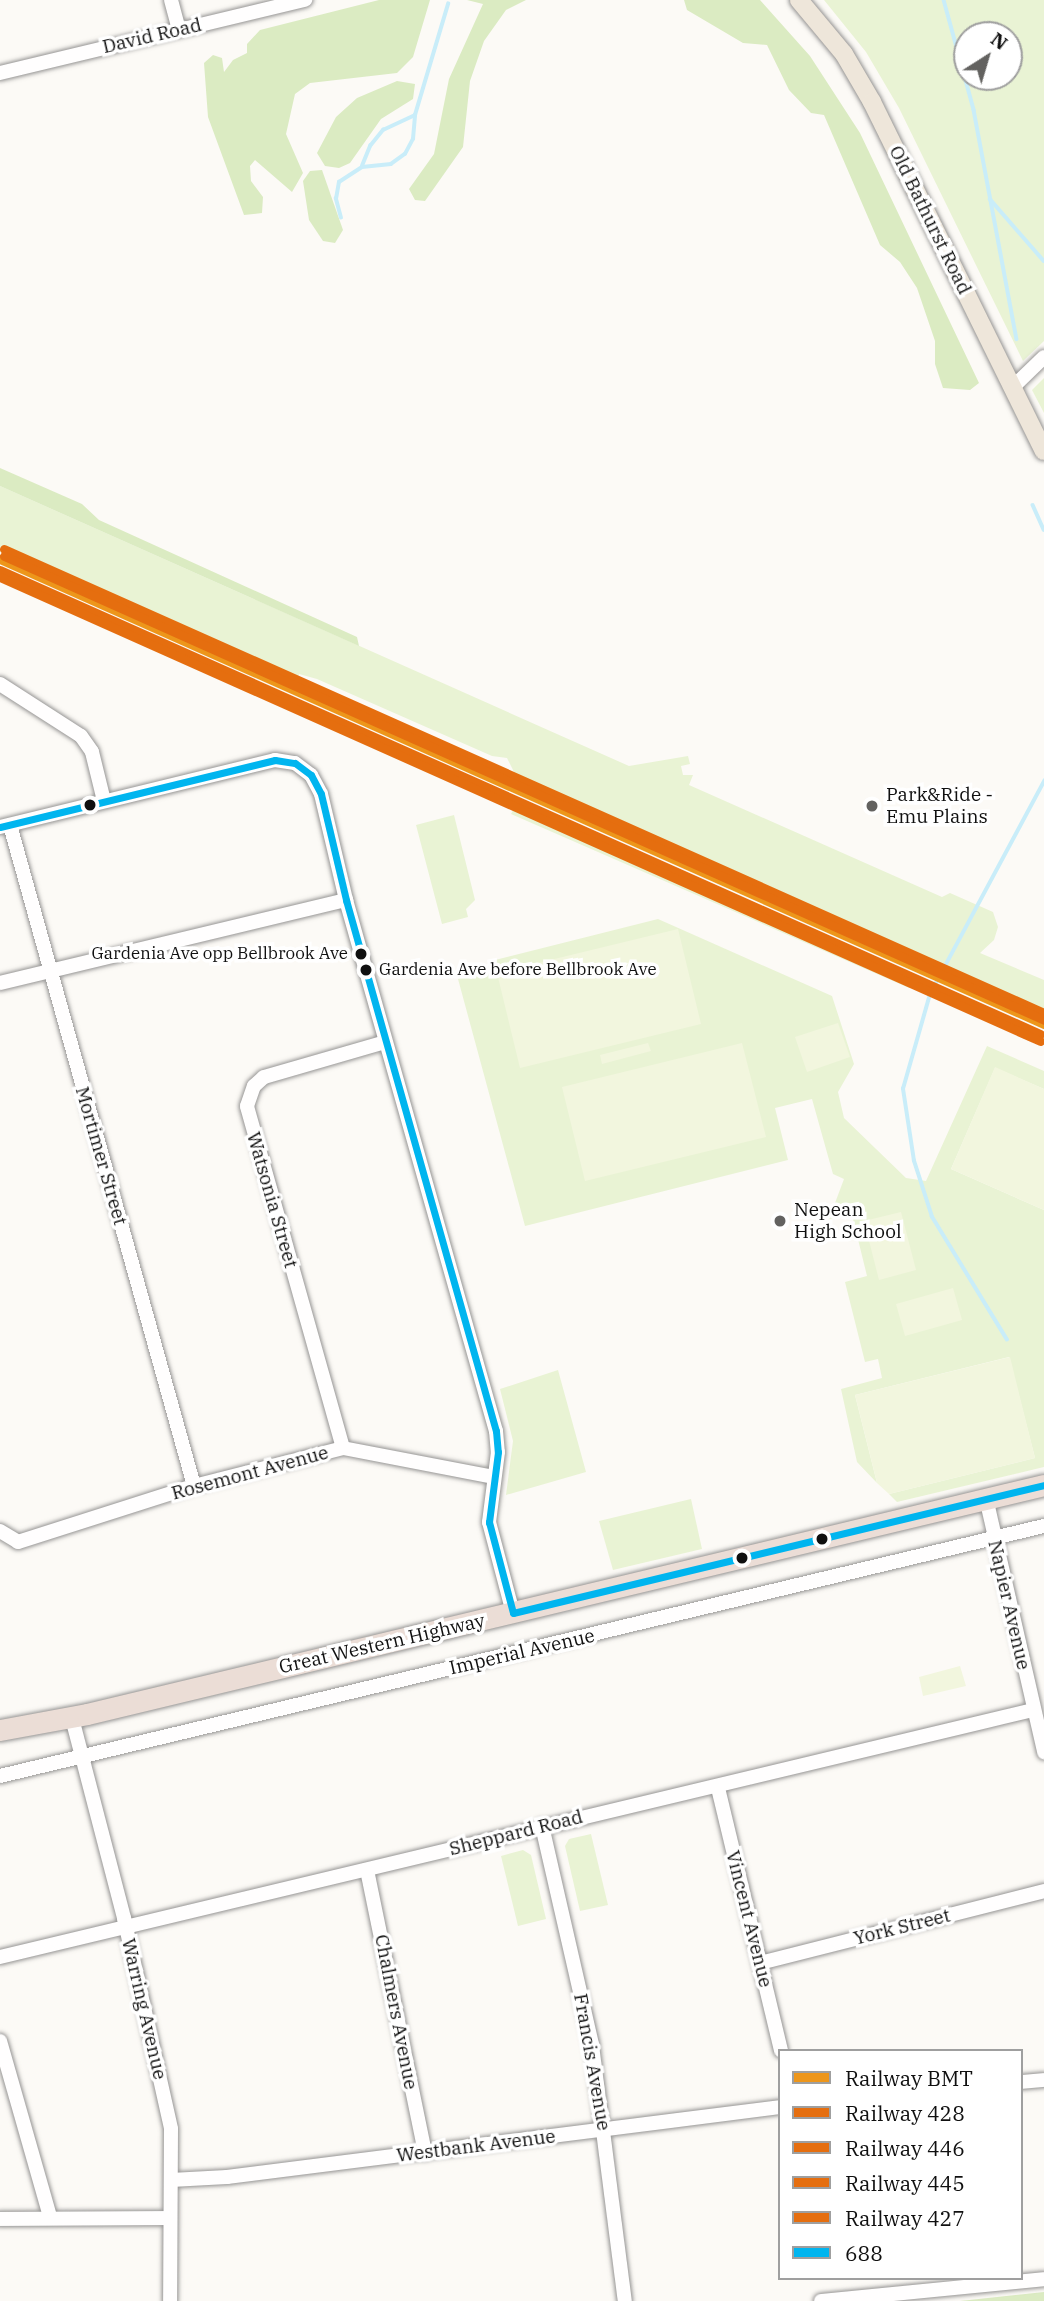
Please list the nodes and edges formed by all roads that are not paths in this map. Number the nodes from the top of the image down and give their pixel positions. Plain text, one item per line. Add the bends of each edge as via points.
1 (172, 0) edge
2 (305, 0) edge
3 (799, 0) edge
4 (179, 30) junction
5 (0, 73) edge
6 (1044, 357) edge
7 (1013, 387) junction
8 (1044, 451) edge
9 (0, 684) edge
10 (104, 801) junction
11 (5, 826) edge
12 (346, 900) junction
13 (49, 970) junction
14 (0, 983) edge
15 (385, 1042) junction
16 (343, 1448) junction
17 (493, 1476) junction
18 (1044, 1485) edge
19 (194, 1486) junction
20 (986, 1498) junction
21 (1044, 1526) edge
22 (5, 1535) edge
23 (995, 1538) junction
24 (513, 1613) junction
25 (1033, 1710) junction
26 (80, 1718) junction
27 (0, 1730) edge
28 (0, 1738) edge
29 (1044, 1752) edge
30 (82, 1756) junction
31 (0, 1776) edge
32 (718, 1788) junction
33 (542, 1826) junction
34 (367, 1870) junction
35 (1044, 1891) edge
36 (126, 1926) junction
37 (0, 1957) edge
38 (760, 1963) junction
39 (0, 2042) edge
40 (781, 2049) edge
41 (1044, 2080) edge
42 (1023, 2082) edge
43 (778, 2107) edge
44 (605, 2128) junction
45 (425, 2153) junction
46 (171, 2180) junction
47 (50, 2217) junction
48 (168, 2218) junction
49 (0, 2219) edge
50 (1044, 2278) edge
51 (170, 2301) edge
52 (625, 2301) edge
53 (821, 2301) edge

1 - 4 street
2 - 4 street, David Road
3 - 7 main road, Old Bathurst Road via 858,76
4 - 5 street, David Road
6 - 7 street
7 - 8 main road, Old Bathurst Road
9 - 10 street via 86,741
10 - 11 street
10 - 12 street via 275,760 295,763 311,775 321,794
11 - 13 street, Mortimer Street
12 - 13 street
12 - 15 street
13 - 14 street
13 - 19 street, Mortimer Street
15 - 16 street, Watsonia Street via 264,1077 254,1086 247,1106
15 - 17 street via 496,1431
16 - 17 street, Rosemont Avenue
16 - 19 street, Rosemont Avenue
17 - 24 street via 490,1532
18 - 20 highway, Great Western Highway
19 - 22 street, Rosemont Avenue via 24,1540
20 - 23 street, Napier Avenue
20 - 24 highway, Great Western Highway
21 - 23 street, Imperial Avenue
23 - 25 street, Napier Avenue
23 - 30 street, Imperial Avenue
24 - 26 highway, Great Western Highway
25 - 29 street, Napier Avenue
25 - 32 street, Sheppard Road
26 - 27 highway, Great Western Highway
26 - 28 highway, Great Western Highway
26 - 30 street, Warring Avenue
30 - 31 street, Imperial Avenue
30 - 36 street, Warring Avenue
32 - 33 street, Sheppard Road
32 - 38 street, Vincent Avenue
33 - 34 street, Sheppard Road
33 - 44 street, Francis Avenue via 592,2045
34 - 36 street, Sheppard Road
34 - 45 street, Chalmers Avenue
35 - 38 street, York Street
36 - 37 street, Sheppard Road
36 - 46 street, Warring Avenue via 171,2129
38 - 40 street, Vincent Avenue
39 - 47 street
41 - 42 street
43 - 44 street, Westbank Avenue
44 - 45 street, Westbank Avenue
44 - 52 street, Francis Avenue
45 - 46 street, Westbank Avenue
46 - 48 street, Warring Avenue
47 - 48 street
47 - 49 street
48 - 51 street, Warring Avenue
50 - 53 street

